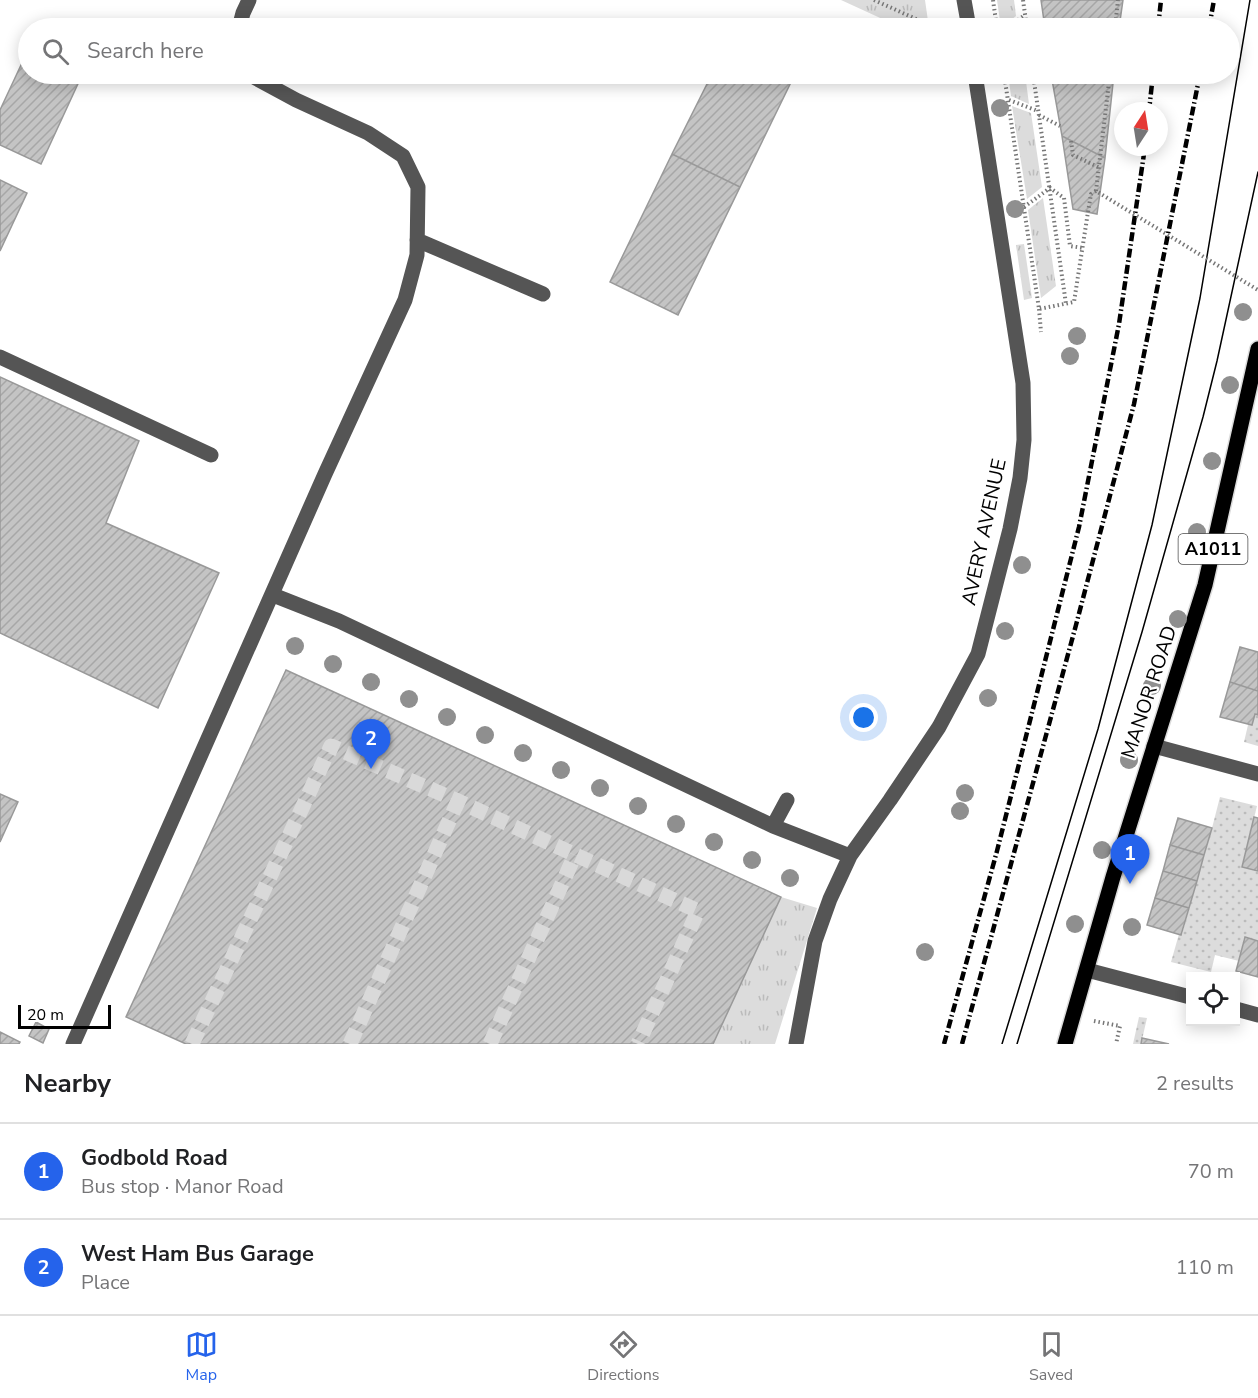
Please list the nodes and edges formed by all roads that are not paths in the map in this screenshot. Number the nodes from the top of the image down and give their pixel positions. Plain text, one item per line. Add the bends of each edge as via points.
1 (249, 0) edge
2 (964, 0) edge
3 (242, 18) edge
4 (967, 18) edge
5 (267, 84) edge
6 (977, 84) edge
7 (417, 240) junction
8 (543, 294) dead end
9 (1258, 349) edge
10 (0, 357) edge
11 (211, 455) dead end
12 (273, 595) junction
13 (1154, 746) junction
14 (1258, 774) edge
15 (787, 800) dead end
16 (773, 826) junction
17 (850, 856) junction
18 (1087, 970) junction
19 (1186, 997) edge
20 (1240, 1010) edge
21 (1258, 1015) edge
22 (73, 1044) edge
23 (796, 1044) edge
24 (1065, 1044) edge

1 - 3 street
2 - 4 street
5 - 7 street via 368,133 403,156 418,187
6 - 17 street, AVERY AVENUE via 1023,383 1020,478 978,654 939,727
7 - 8 street
7 - 12 street via 405,300
9 - 13 main road, MANOR ROAD / A1011 via 1205,585
10 - 11 street
12 - 16 street via 339,621
12 - 22 street
13 - 14 street
13 - 18 main road, MANOR ROAD / A1011
15 - 16 street
16 - 17 street
17 - 23 street, AVERY AVENUE via 816,941
18 - 19 street
18 - 24 main road, MANOR ROAD / A1011
20 - 21 street

